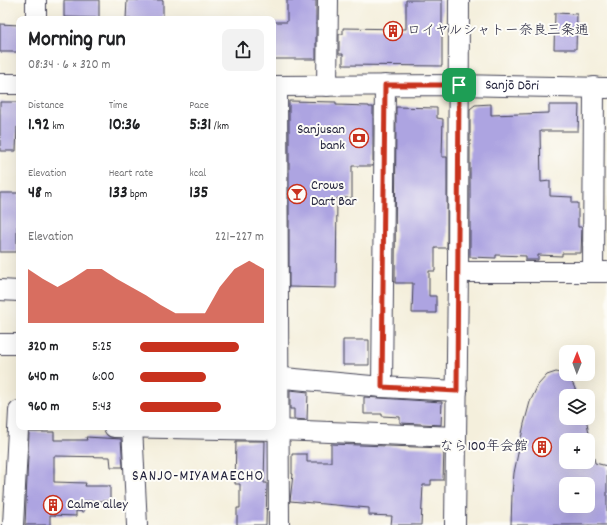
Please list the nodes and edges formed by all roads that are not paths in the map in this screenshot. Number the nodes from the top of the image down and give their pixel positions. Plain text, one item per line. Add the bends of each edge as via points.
1 (36, 0) edge
2 (328, 0) edge
3 (459, 0) edge
4 (36, 16) edge
5 (0, 84) edge
6 (16, 84) edge
7 (385, 85) junction
8 (459, 85) junction
9 (276, 86) edge
10 (327, 86) junction
11 (600, 88) edge
12 (458, 272) junction
13 (600, 272) edge
14 (0, 290) edge
15 (16, 291) edge
16 (0, 344) edge
17 (16, 344) edge
18 (276, 377) edge
19 (382, 387) junction
20 (457, 391) junction
21 (14, 421) edge
22 (132, 430) edge
23 (276, 430) edge
24 (279, 430) junction
25 (456, 436) junction
26 (9, 518) edge
27 (137, 525) edge
28 (279, 525) edge
29 (455, 525) edge

1 - 4 street
2 - 10 street
3 - 8 street
5 - 6 street
7 - 8 street, Sanjō Dōri
7 - 10 street, Sanjō Dōri
7 - 19 street
8 - 11 street, Sanjō Dōri
8 - 12 street
9 - 10 street, Sanjō Dōri
11 - 13 street
12 - 13 street
12 - 20 street
14 - 15 street
16 - 17 street
18 - 19 street
18 - 24 street
19 - 20 street
20 - 25 street
21 - 26 street
22 - 27 street
23 - 24 street
24 - 25 street
24 - 28 street
25 - 29 street

